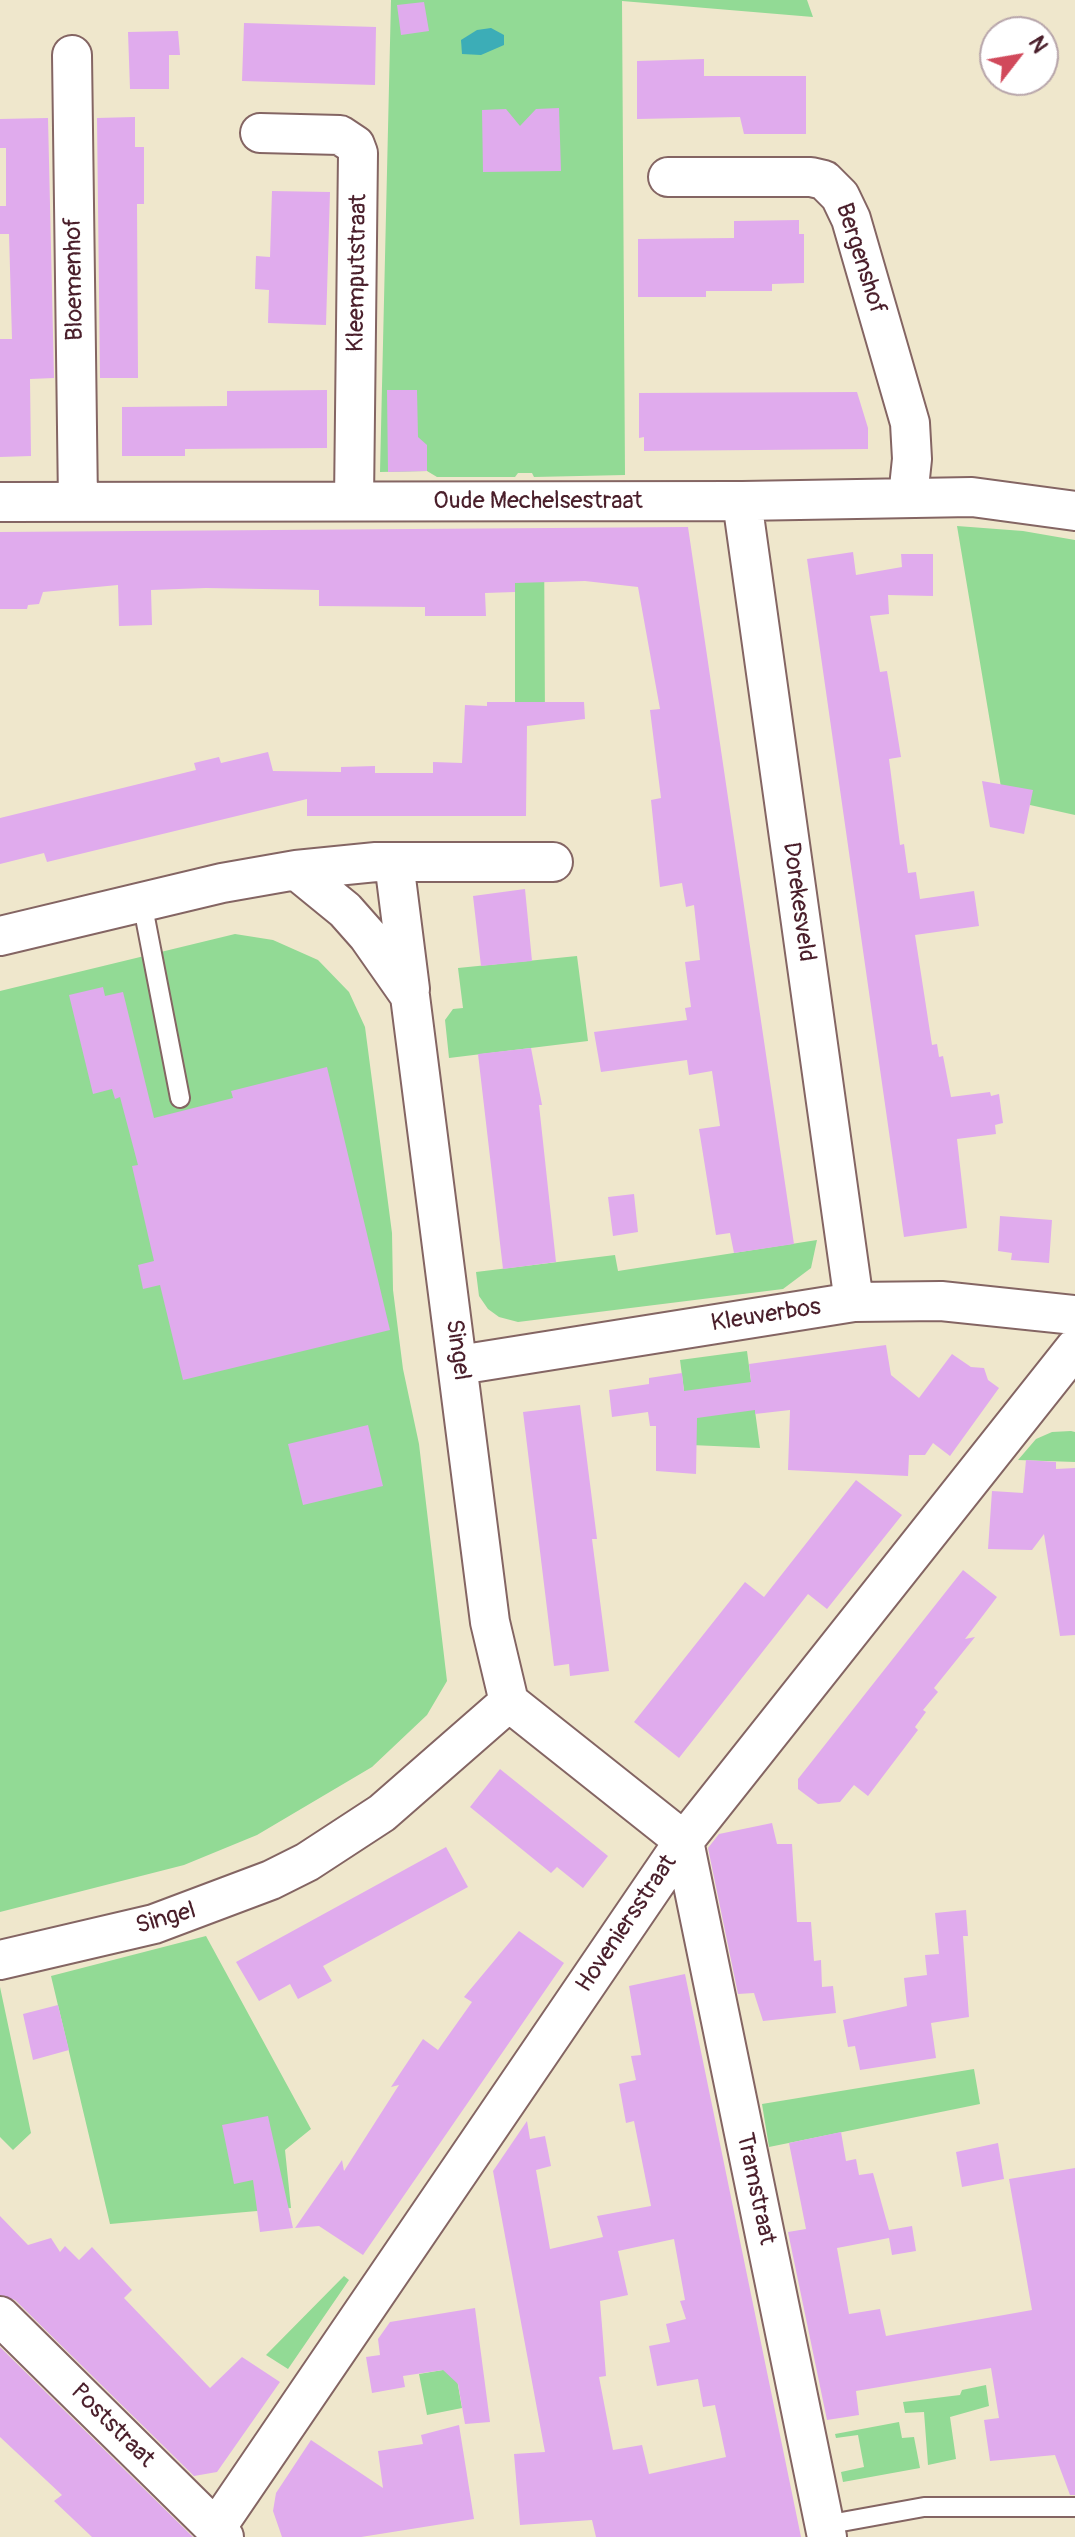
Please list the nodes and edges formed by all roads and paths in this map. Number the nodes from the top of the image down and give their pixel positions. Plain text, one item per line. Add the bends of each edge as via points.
1 (72, 55) dead end
2 (260, 133) dead end
3 (668, 177) dead end
4 (908, 497) junction
5 (354, 501) junction
6 (742, 501) junction
7 (0, 502) edge
8 (78, 502) junction
9 (1075, 511) edge
10 (394, 862) junction
11 (553, 862) dead end
12 (296, 870) junction
13 (142, 902) junction
14 (0, 936) edge
15 (410, 996) junction
16 (180, 1098) dead end
17 (854, 1302) junction
18 (1075, 1315) edge
19 (1075, 1348) edge
20 (459, 1365) junction
21 (509, 1702) junction
22 (684, 1841) junction
23 (0, 1960) edge
24 (0, 2316) edge
25 (1075, 2507) edge
26 (826, 2531) edge
27 (220, 2533) edge

1 - 8 street, Bloemenhof
2 - 5 street, Kleemputstraat via 340,135 358,153
3 - 4 street, Bergenshof via 811,177 824,180 840,196 910,423
4 - 6 street, Oude Mechelsestraat
4 - 9 street, Oude Mechelsestraat via 1001,498
5 - 6 street, Oude Mechelsestraat
5 - 8 street, Oude Mechelsestraat
6 - 17 street, Dorekesveld
7 - 8 street, Oude Mechelsestraat
10 - 11 street
10 - 12 street
10 - 15 street, Singel
12 - 13 street
12 - 15 street, Singel via 345,910
13 - 14 street
13 - 16 lane
15 - 20 street, Singel
17 - 18 street, Kleuverbos via 941,1301
17 - 20 street, Kleuverbos
19 - 22 street, Hoveniersstraat
20 - 21 street, Singel via 490,1622
21 - 22 street
21 - 23 street, Singel via 382,1813 307,1862 154,1924
22 - 26 street, Tramstraat
22 - 27 street, Hoveniersstraat
24 - 27 street, Poststraat
25 - 26 lane via 924,2507

